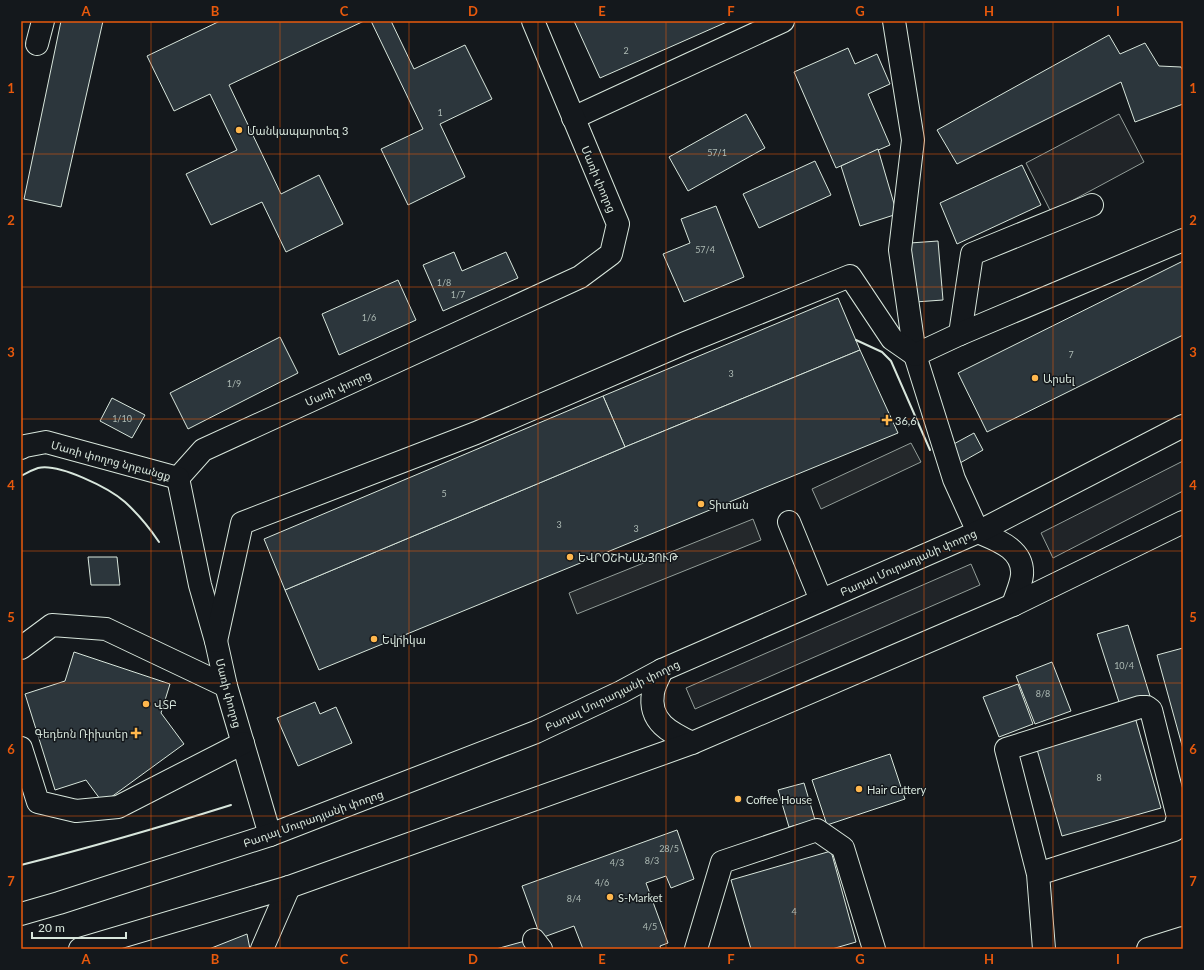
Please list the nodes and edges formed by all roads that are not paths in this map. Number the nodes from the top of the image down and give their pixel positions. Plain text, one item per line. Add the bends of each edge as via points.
1 (43, 21) edge
2 (534, 21) edge
3 (784, 21) edge
4 (894, 21) edge
5 (37, 44) dead end
6 (573, 118) junction
7 (1092, 205) dead end
8 (1183, 240) edge
9 (960, 334) junction
10 (915, 355) junction
11 (1183, 426) edge
12 (21, 448) edge
13 (178, 478) junction
14 (789, 522) dead end
15 (1183, 522) edge
16 (978, 532) junction
17 (821, 600) junction
18 (1013, 605) junction
19 (216, 641) junction
20 (21, 648) edge
21 (662, 670) junction
22 (226, 686) junction
23 (243, 743) junction
24 (692, 743) junction
25 (21, 748) edge
26 (270, 835) junction
27 (1038, 874) junction
28 (289, 888) junction
29 (21, 914) edge
30 (1183, 938) edge
31 (80, 949) edge
32 (262, 949) edge
33 (696, 949) edge
34 (874, 949) edge
35 (1044, 949) edge
36 (1148, 949) edge

1 - 5 main road
2 - 6 main road, Մառի փողոց
3 - 6 main road
4 - 10 main road via 914,140 900,250
6 - 13 main road, Մառի փողոց via 618,224 610,254 580,277 203,450
7 - 9 main road via 972,254
8 - 9 main road
9 - 10 main road
10 - 16 main road via 954,479
10 - 19 main road via 892,339 850,276 685,343 476,433 242,523
11 - 16 main road, Բադալ Մուրադյանի փողոց
12 - 13 main road, Մառի փողոց նրբանցք via 46,442
13 - 19 main road, Մառի փողոց via 200,585
14 - 17 main road
15 - 18 main road
16 - 17 main road, Բադալ Մուրադյանի փողոց
16 - 18 main road via 1002,542 1011,548 1019,559 1022,574
17 - 21 main road, Բադալ Մուրադյանի փողոց
18 - 24 main road
19 - 22 main road, Մառի փողոց
20 - 22 main road via 52,625 106,629
21 - 24 main road via 653,692 652,704 655,715 660,724 670,732
21 - 26 main road, Բադալ Մուրադյանի փողոց via 536,732
22 - 23 main road, Մառի փողոց
23 - 25 main road via 118,807 76,811 38,802
23 - 26 main road, Մառի փողոց
24 - 28 main road
26 - 29 main road, Բադալ Մուրադյանի փողոց
27 - 27 main road via 1006,749 1147,707 1151,710 1178,817 1174,830
27 - 35 main road
28 - 31 main road
28 - 32 main road
30 - 36 main road
33 - 34 main road via 722,862 817,830 843,848

